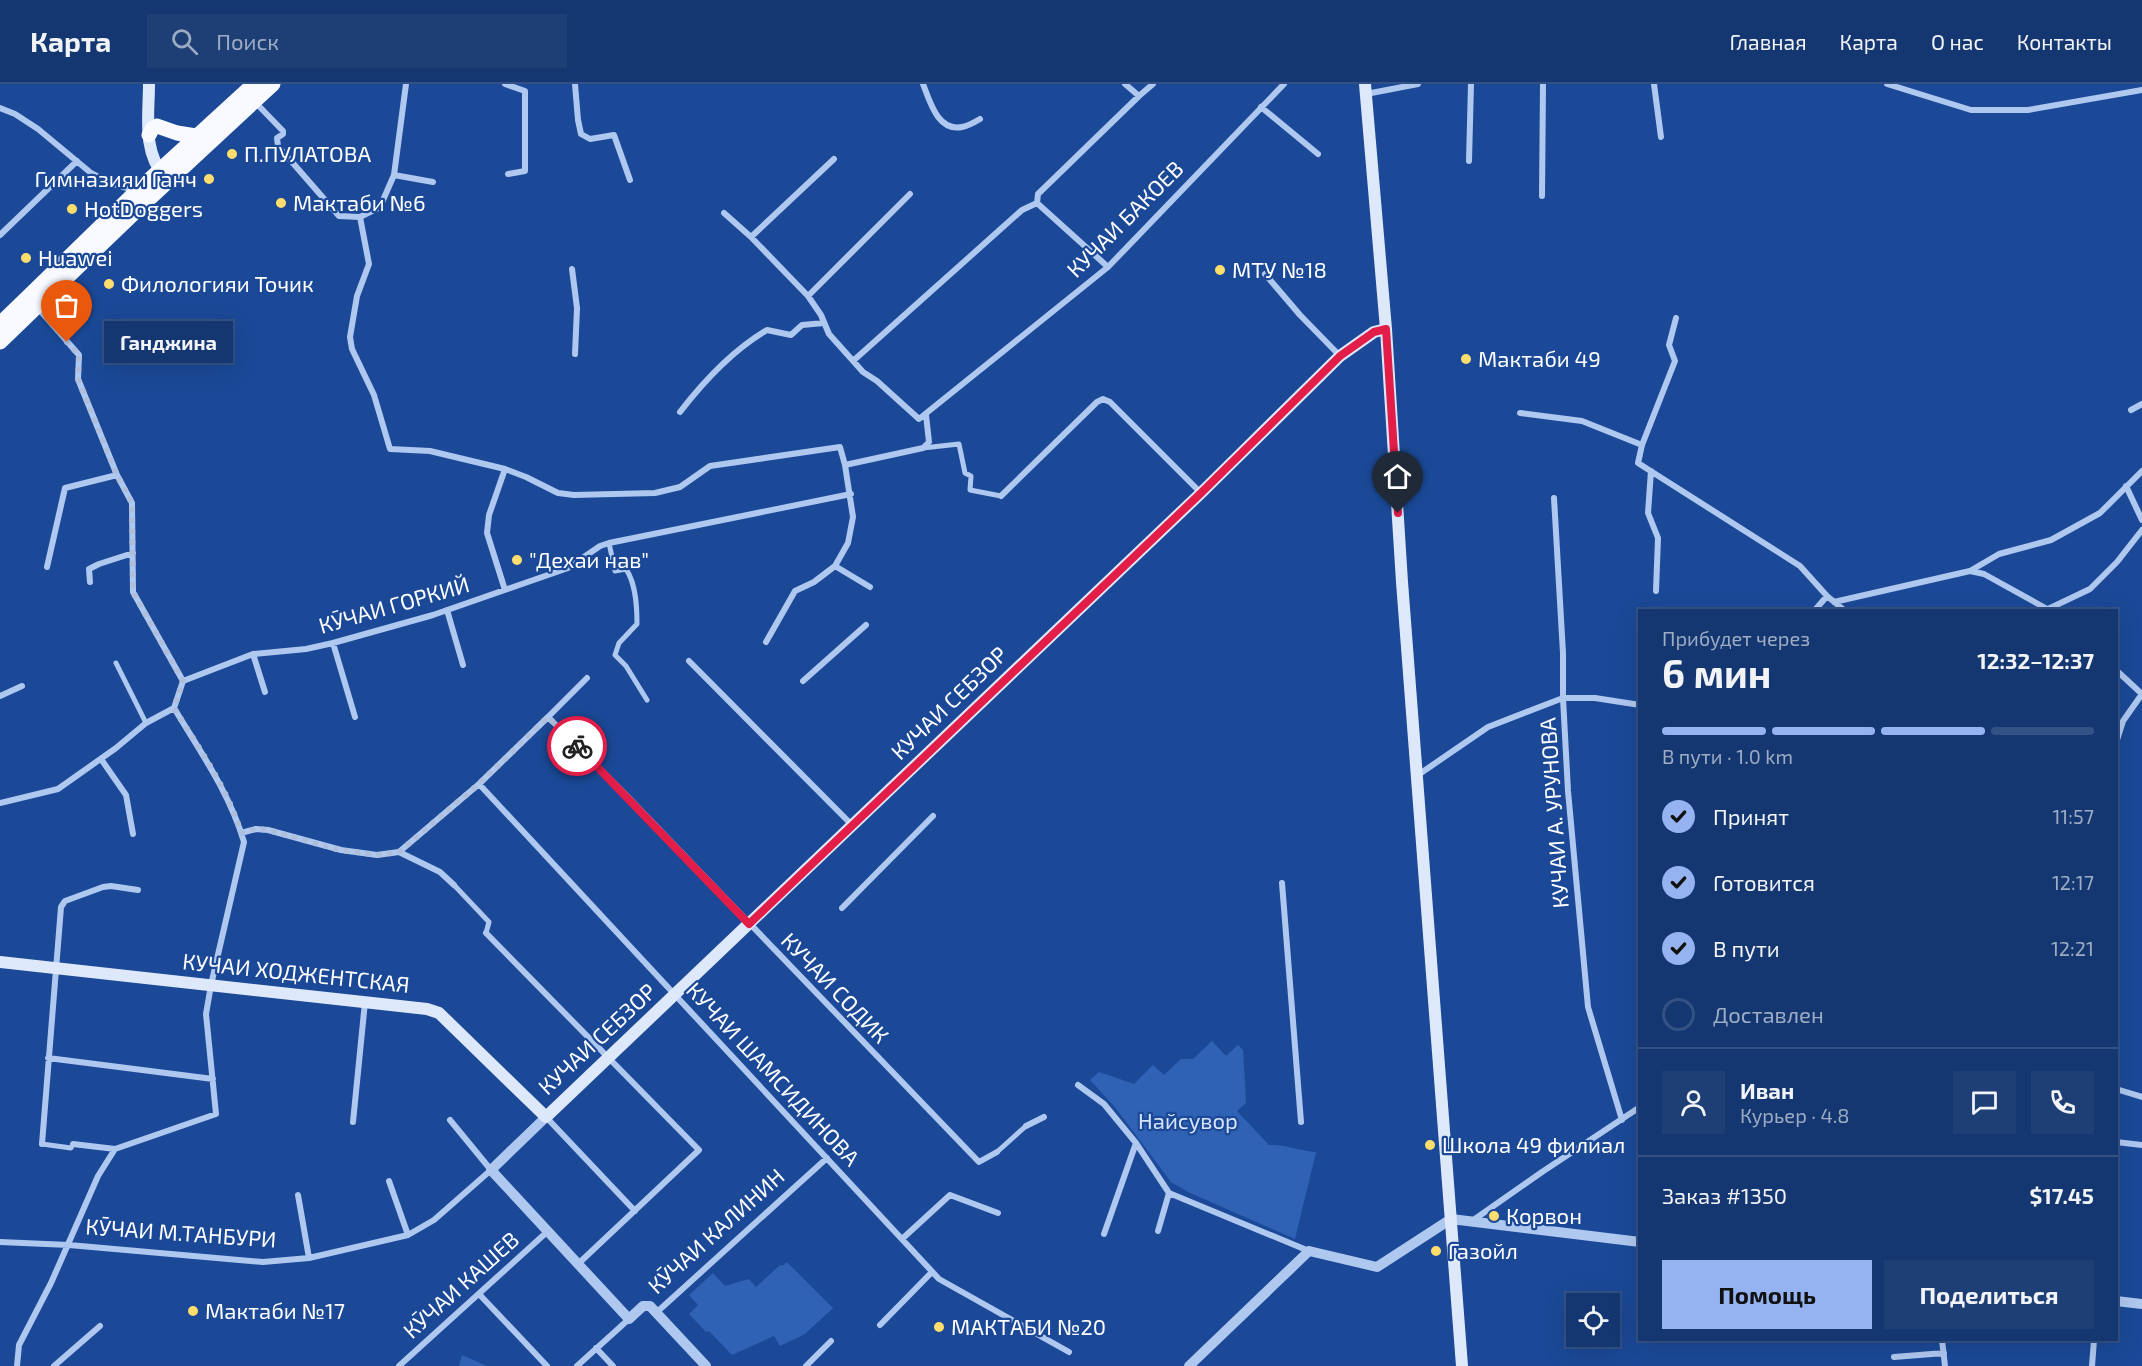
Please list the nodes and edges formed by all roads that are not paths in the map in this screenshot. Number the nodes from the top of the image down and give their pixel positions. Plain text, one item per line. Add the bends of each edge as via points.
1 (148, 84) edge
2 (254, 84) edge
3 (273, 84) edge
4 (406, 84) edge
5 (505, 84) edge
6 (575, 84) edge
7 (923, 84) edge
8 (1125, 84) edge
9 (1153, 84) edge
10 (1284, 84) edge
11 (1418, 84) edge
12 (1471, 84) edge
13 (1544, 84) edge
14 (1654, 84) edge
15 (1887, 84) edge
16 (1365, 89) edge
17 (2142, 90) edge
18 (1138, 96) junction
19 (255, 101) junction
20 (1261, 107) junction
21 (0, 108) edge
22 (980, 119) dead end
23 (149, 135) junction
24 (196, 136) junction
25 (1661, 137) dead end
26 (1318, 154) dead end
27 (834, 159) dead end
28 (77, 161) junction
29 (1469, 161) dead end
30 (508, 174) dead end
31 (394, 175) junction
32 (164, 176) junction
33 (630, 180) dead end
34 (433, 182) dead end
35 (910, 194) dead end
36 (138, 196) junction
37 (1542, 196) dead end
38 (1037, 203) junction
39 (724, 213) dead end
40 (360, 217) junction
41 (0, 235) edge
42 (751, 237) junction
43 (1108, 267) junction
44 (572, 270) dead end
45 (1265, 274) dead end
46 (808, 296) junction
47 (36, 307) junction
48 (1676, 318) dead end
49 (824, 323) junction
50 (0, 324) edge
51 (1386, 329) junction
52 (0, 342) edge
53 (575, 354) dead end
54 (1340, 356) junction
55 (853, 361) junction
56 (2142, 404) edge
57 (2131, 410) dead end
58 (680, 412) dead end
59 (1520, 413) dead end
60 (926, 415) junction
61 (1642, 445) junction
62 (923, 448) junction
63 (845, 465) junction
64 (505, 469) junction
65 (1651, 471) junction
66 (2142, 471) edge
67 (117, 475) junction
68 (2126, 486) junction
69 (1201, 493) junction
70 (851, 495) junction
71 (1001, 496) joint
72 (1554, 498) dead end
73 (2142, 520) edge
74 (2142, 530) edge
75 (609, 543) junction
76 (132, 553) junction
77 (835, 566) junction
78 (47, 567) dead end
79 (1970, 571) junction
80 (90, 582) dead end
81 (870, 587) dead end
82 (505, 590) junction
83 (1656, 591) dead end
84 (1827, 596) junction
85 (1834, 602) junction
86 (1816, 609) edge
87 (1843, 609) edge
88 (2046, 609) edge
89 (2050, 609) edge
90 (447, 610) junction
91 (866, 625) dead end
92 (766, 642) dead end
93 (333, 643) junction
94 (253, 654) junction
95 (689, 661) dead end
96 (116, 663) dead end
97 (463, 665) dead end
98 (2118, 672) edge
99 (587, 678) dead end
100 (183, 681) junction
101 (803, 681) dead end
102 (22, 686) dead end
103 (265, 692) dead end
104 (2142, 694) edge
105 (0, 696) edge
106 (1563, 698) junction
107 (647, 700) dead end
108 (1638, 705) edge
109 (174, 708) junction
110 (355, 717) dead end
111 (548, 717) junction
112 (146, 723) junction
113 (2118, 736) edge
114 (101, 759) junction
115 (1417, 775) junction
116 (479, 784) junction
117 (0, 803) edge
118 (933, 816) dead end
119 (852, 825) junction
120 (241, 833) junction
121 (133, 834) dead end
122 (399, 852) junction
123 (1282, 883) dead end
124 (454, 885) joint
125 (138, 890) dead end
126 (842, 908) dead end
127 (749, 924) junction
128 (486, 933) joint
129 (0, 962) edge
130 (56, 968) junction
131 (211, 985) junction
132 (674, 995) junction
133 (365, 1002) junction
134 (48, 1058) junction
135 (608, 1058) junction
136 (213, 1079) junction
137 (1078, 1085) dead end
138 (2118, 1090) edge
139 (2142, 1097) edge
140 (1638, 1108) edge
141 (546, 1117) junction
142 (1044, 1117) dead end
143 (450, 1120) dead end
144 (1622, 1120) junction
145 (353, 1122) dead end
146 (1301, 1122) dead end
147 (1026, 1126) joint
148 (2118, 1142) edge
149 (1136, 1143) junction
150 (42, 1144) joint
151 (73, 1144) joint
152 (2142, 1145) edge
153 (115, 1149) junction
154 (997, 1152) joint
155 (827, 1158) junction
156 (491, 1170) junction
157 (389, 1181) dead end
158 (1169, 1193) junction
159 (298, 1195) dead end
160 (635, 1211) junction
161 (998, 1213) dead end
162 (1451, 1219) junction
163 (1471, 1221) junction
164 (548, 1231) junction
165 (1158, 1231) dead end
166 (408, 1234) junction
167 (1104, 1234) dead end
168 (902, 1239) junction
169 (0, 1242) edge
170 (1638, 1242) edge
171 (69, 1245) junction
172 (1309, 1251) junction
173 (309, 1258) junction
174 (578, 1264) junction
175 (932, 1272) junction
176 (479, 1294) junction
177 (2118, 1301) edge
178 (2142, 1304) edge
179 (657, 1312) junction
180 (629, 1318) junction
181 (880, 1325) dead end
182 (100, 1326) dead end
183 (831, 1341) dead end
184 (1942, 1341) edge
185 (2094, 1341) edge
186 (596, 1348) junction
187 (1069, 1352) dead end
188 (1944, 1353) junction
189 (1894, 1357) dead end
190 (17, 1366) edge
191 (54, 1366) edge
192 (399, 1366) edge
193 (547, 1366) edge
194 (577, 1366) edge
195 (612, 1366) edge
196 (706, 1366) edge
197 (806, 1366) edge
198 (1189, 1366) edge
199 (1462, 1366) edge
200 (1945, 1366) edge
201 (2092, 1366) edge

1 - 23 main road
2 - 24 main road
3 - 19 main road
4 - 31 street
5 - 30 street via 525,91 525,171
6 - 33 street via 581,134 590,139 614,135
7 - 22 street via 937,118 948,125 961,127
8 - 18 street
9 - 18 street
10 - 20 street, КУЧАИ БАКОЕВ
11 - 16 street
12 - 29 street
13 - 37 street
14 - 25 street
15 - 17 street via 1971,110 2028,110
16 - 51 main road
18 - 38 street via 1038,194
19 - 32 main road
19 - 40 street via 283,131 277,138 278,146 339,216
20 - 26 street
20 - 43 street, КУЧАИ БАКОЕВ
21 - 28 street via 38,129
23 - 24 main road via 157,126
23 - 32 main road via 149,144
24 - 32 main road
27 - 42 street
28 - 36 street
28 - 41 street
31 - 34 street
31 - 40 street via 380,207
32 - 36 main road
35 - 46 street
36 - 47 main road
36 - 50 main road
38 - 43 street
38 - 55 street via 1022,210
39 - 42 street
40 - 64 street via 369,264 357,296 350,338 374,395 390,449 430,451
42 - 46 street
43 - 60 street, КУЧАИ БАКОЕВ
44 - 53 street via 577,308
45 - 54 street
46 - 49 street
47 - 52 main road
47 - 67 street via 79,355 78,379
48 - 61 street via 1669,345 1675,361
49 - 55 street via 828,334
49 - 58 street via 802,325 791,335 767,330 748,341 698,388
51 - 54 main road, КУЧАИ СЕБЗОР via 1374,332
51 - 115 main road
54 - 69 main road, КУЧАИ СЕБЗОР
55 - 60 street via 919,418
56 - 57 street
59 - 61 street via 1582,421
60 - 62 street via 929,442
61 - 65 street via 1638,462
62 - 63 street
62 - 71 street via 959,444 965,473 971,476 970,490
63 - 64 street via 840,447 710,466 680,487 655,493 574,495 558,493
63 - 70 street
64 - 82 street via 487,533
65 - 83 street via 1648,513 1658,538
65 - 84 street via 1800,566
66 - 68 street
67 - 76 street via 132,503
67 - 78 street via 65,488
68 - 73 street
68 - 79 street via 2100,513 2052,540 1999,554
69 - 71 street via 1103,399
69 - 119 main road, КУЧАИ СЕБЗОР
70 - 75 street, КӮЧАИ ГОРКИЙ
70 - 77 street via 853,517 848,543
72 - 106 street, КУЧАИ А. УРУНОВА
74 - 89 street via 2090,589
75 - 82 street, КӮЧАИ ГОРКИЙ via 568,568
75 - 107 street via 615,571 626,569 631,577 637,608 637,624 619,643 615,654
76 - 80 street via 89,569
76 - 100 street via 133,592
77 - 81 street
77 - 92 street via 795,591
79 - 85 street
79 - 88 street via 1984,574
82 - 90 street, КӮЧАИ ГОРКИЙ
84 - 85 street
84 - 86 street
85 - 87 street
90 - 93 street, КӮЧАИ ГОРКИЙ
90 - 97 street
91 - 101 street
93 - 94 street, КӮЧАИ ГОРКИЙ
93 - 110 street
94 - 100 street, КӮЧАИ ГОРКИЙ
94 - 103 street
95 - 119 street
96 - 112 street
98 - 104 street
99 - 111 street
100 - 109 street
102 - 105 street
104 - 113 street via 2122,721
106 - 108 street
106 - 115 street via 1488,727
106 - 144 street, КУЧАИ А. УРУНОВА via 1588,1007
109 - 112 street
109 - 120 street via 215,776
111 - 116 street
111 - 127 street, КУЧАИ СОДИК
112 - 114 street
114 - 117 street via 58,789
114 - 121 street via 126,795
115 - 162 main road
116 - 122 street
116 - 132 street, КУЧАИ ШАМСИДИНОВА
118 - 126 street
119 - 127 main road, КУЧАИ СЕБЗОР
120 - 122 street via 268,830 340,850 377,855
120 - 131 street via 244,842
122 - 124 street via 440,872
123 - 146 street
124 - 128 street via 489,922
125 - 130 street via 103,887 65,901
127 - 132 main road, КУЧАИ СЕБЗОР
127 - 154 street, КУЧАИ СОДИК via 979,1162
128 - 135 street
129 - 130 main road, КУЧАИ ХОДЖЕНТСКАЯ
130 - 131 main road, КУЧАИ ХОДЖЕНТСКАЯ
130 - 134 street
131 - 133 main road, КУЧАИ ХОДЖЕНТСКАЯ
131 - 136 street via 206,1014
132 - 135 main road, КУЧАИ СЕБЗОР
132 - 155 street, КУЧАИ ШАМСИДИНОВА
133 - 141 main road, КУЧАИ ХОДЖЕНТСКАЯ via 439,1013
133 - 145 street
134 - 136 street
134 - 150 street
135 - 141 main road, КУЧАИ СЕБЗОР
135 - 160 street via 699,1150
136 - 153 street via 216,1114
137 - 149 street via 1104,1104
138 - 139 street
140 - 144 street
141 - 156 street, КӮЧАИ М.ТАНБУРИ
141 - 160 street
142 - 147 street, КУЧАИ СОДИК
143 - 156 street
144 - 163 street
147 - 154 street, КУЧАИ СОДИК
148 - 152 street
149 - 158 street
149 - 167 street
150 - 151 street via 71,1149
151 - 153 street
153 - 171 street via 98,1176
155 - 168 street, КУЧАИ ШАМСИДИНОВА
155 - 179 street, КӮЧАИ КАЛИНИН
156 - 164 street
156 - 166 street, КӮЧАИ М.ТАНБУРИ via 434,1220
157 - 166 street
158 - 165 street
158 - 172 street
159 - 173 street
160 - 174 street
161 - 168 street via 950,1195
162 - 163 street
162 - 172 street via 1377,1267
162 - 199 main road
163 - 170 street
164 - 174 street
164 - 176 street, КӮЧАИ КАШЕВ
166 - 173 street, КӮЧАИ М.ТАНБУРИ
168 - 175 street, КУЧАИ ШАМСИДИНОВА
169 - 171 street, КӮЧАИ М.ТАНБУРИ
171 - 173 street, КӮЧАИ М.ТАНБУРИ via 263,1262
171 - 190 street via 19,1345
172 - 198 street
174 - 180 street
175 - 181 street
175 - 187 street, КУЧАИ ШАМСИДИНОВА
176 - 192 street, КӮЧАИ КАШЕВ
176 - 193 street
177 - 178 street
179 - 180 street, КӮЧАИ КАЛИНИН via 646,1305
179 - 196 street
180 - 186 street, КӮЧАИ КАЛИНИН
182 - 191 street
183 - 197 street
184 - 188 street
185 - 201 street
186 - 194 street, КӮЧАИ КАЛИНИН
186 - 195 street
188 - 189 street
188 - 200 street

